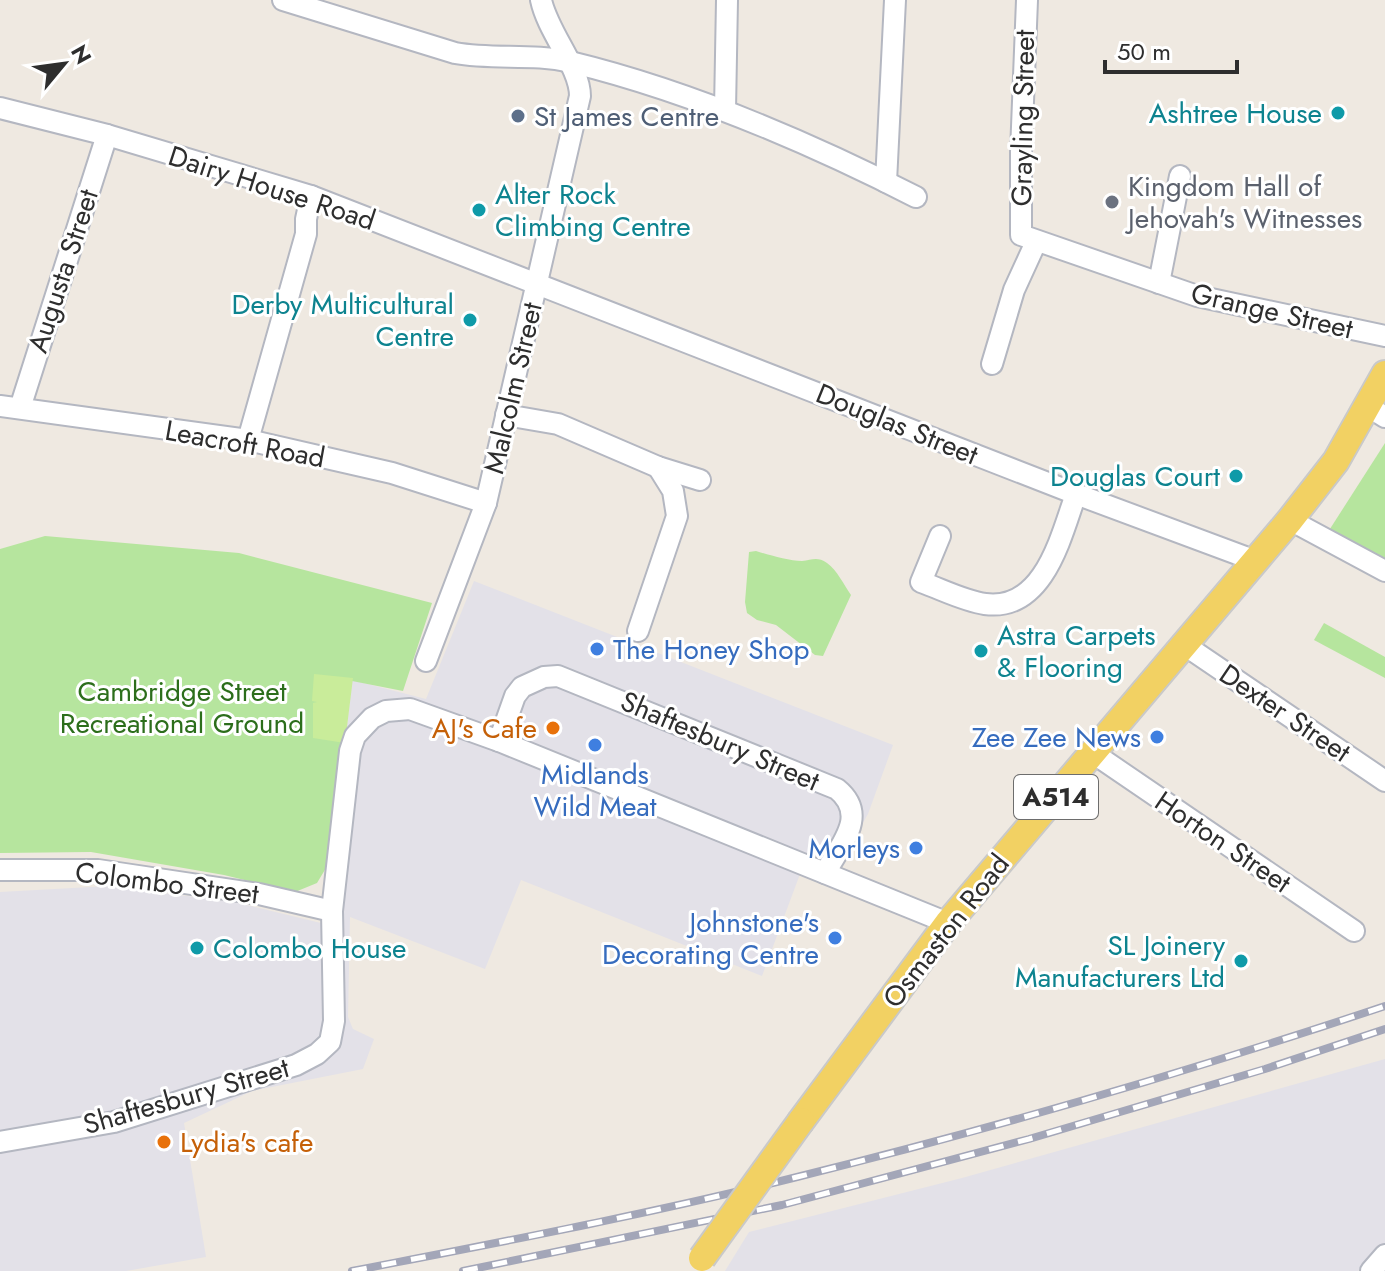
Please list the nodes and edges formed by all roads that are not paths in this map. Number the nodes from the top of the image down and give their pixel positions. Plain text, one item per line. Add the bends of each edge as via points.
1 (283, 0) edge
2 (541, 0) edge
3 (727, 0) edge
4 (895, 0) edge
5 (1027, 0) edge
6 (568, 61) junction
7 (0, 108) edge
8 (725, 110) junction
9 (107, 135) junction
10 (1180, 176) dead end
11 (886, 182) junction
12 (311, 196) junction
13 (916, 197) dead end
14 (1028, 239) junction
15 (1159, 283) junction
16 (539, 284) junction
17 (1385, 336) edge
18 (992, 364) dead end
19 (1385, 374) edge
20 (10, 407) edge
21 (1376, 411) edge
22 (506, 415) junction
23 (248, 440) junction
24 (658, 467) junction
25 (700, 480) dead end
26 (1076, 494) junction
27 (486, 503) junction
28 (1290, 520) junction
29 (940, 536) dead end
30 (1256, 561) junction
31 (1385, 571) edge
32 (638, 631) dead end
33 (1186, 646) junction
34 (426, 661) dead end
35 (499, 741) junction
36 (1093, 753) junction
37 (1385, 781) edge
38 (0, 870) edge
39 (825, 873) junction
40 (332, 911) junction
41 (948, 923) junction
42 (1354, 931) dead end
43 (0, 1142) edge
44 (1385, 1255) edge
45 (697, 1265) edge
46 (1371, 1271) edge

1 - 6 street via 455,53
2 - 6 street, Malcolm Street
3 - 8 street
4 - 11 street
5 - 14 street, Grayling Street via 1021,152
6 - 8 street
6 - 16 street, Malcolm Street via 580,86
7 - 9 street, Dairy House Road
8 - 11 street
9 - 12 street, Dairy House Road
9 - 20 street, Augusta Street
10 - 15 street, Grange Street
11 - 13 street
12 - 16 street, Dairy House Road
12 - 23 street via 306,234
14 - 15 street, Grange Street
14 - 18 street
15 - 17 street, Grange Street
16 - 22 street, Malcolm Street
16 - 26 street, Douglas Street
19 - 21 main road, Osmaston Road / A514
20 - 23 street, Leacroft Road
21 - 28 main road, Osmaston Road / A514
22 - 24 street via 558,424
22 - 27 street, Malcolm Street
23 - 27 street, Leacroft Road via 392,473
24 - 25 street
24 - 32 street via 673,491 677,516
26 - 29 street via 1040,578 1024,594 1003,603 983,604 921,582
26 - 30 street, Douglas Street
27 - 34 street, Malcolm Street
28 - 30 main road, Osmaston Road / A514
28 - 31 street
30 - 33 main road, Osmaston Road / A514
33 - 36 main road, Osmaston Road / A514
33 - 37 street, Dexter Street
35 - 39 street, Shaftesbury Street
35 - 39 street, Shaftesbury Street via 515,696 532,681 558,676 608,694 837,789 852,806 853,821
35 - 40 street, Shaftesbury Street via 410,709 386,711 364,726 350,751
36 - 41 main road, Osmaston Road / A514
36 - 42 street, Horton Street
38 - 40 street, Colombo Street via 98,870 259,894
39 - 41 street, Shaftesbury Street
40 - 43 street, Shaftesbury Street via 334,1021 330,1042 317,1054 114,1122
41 - 45 main road, Osmaston Road / A514, bridge
44 - 46 street

